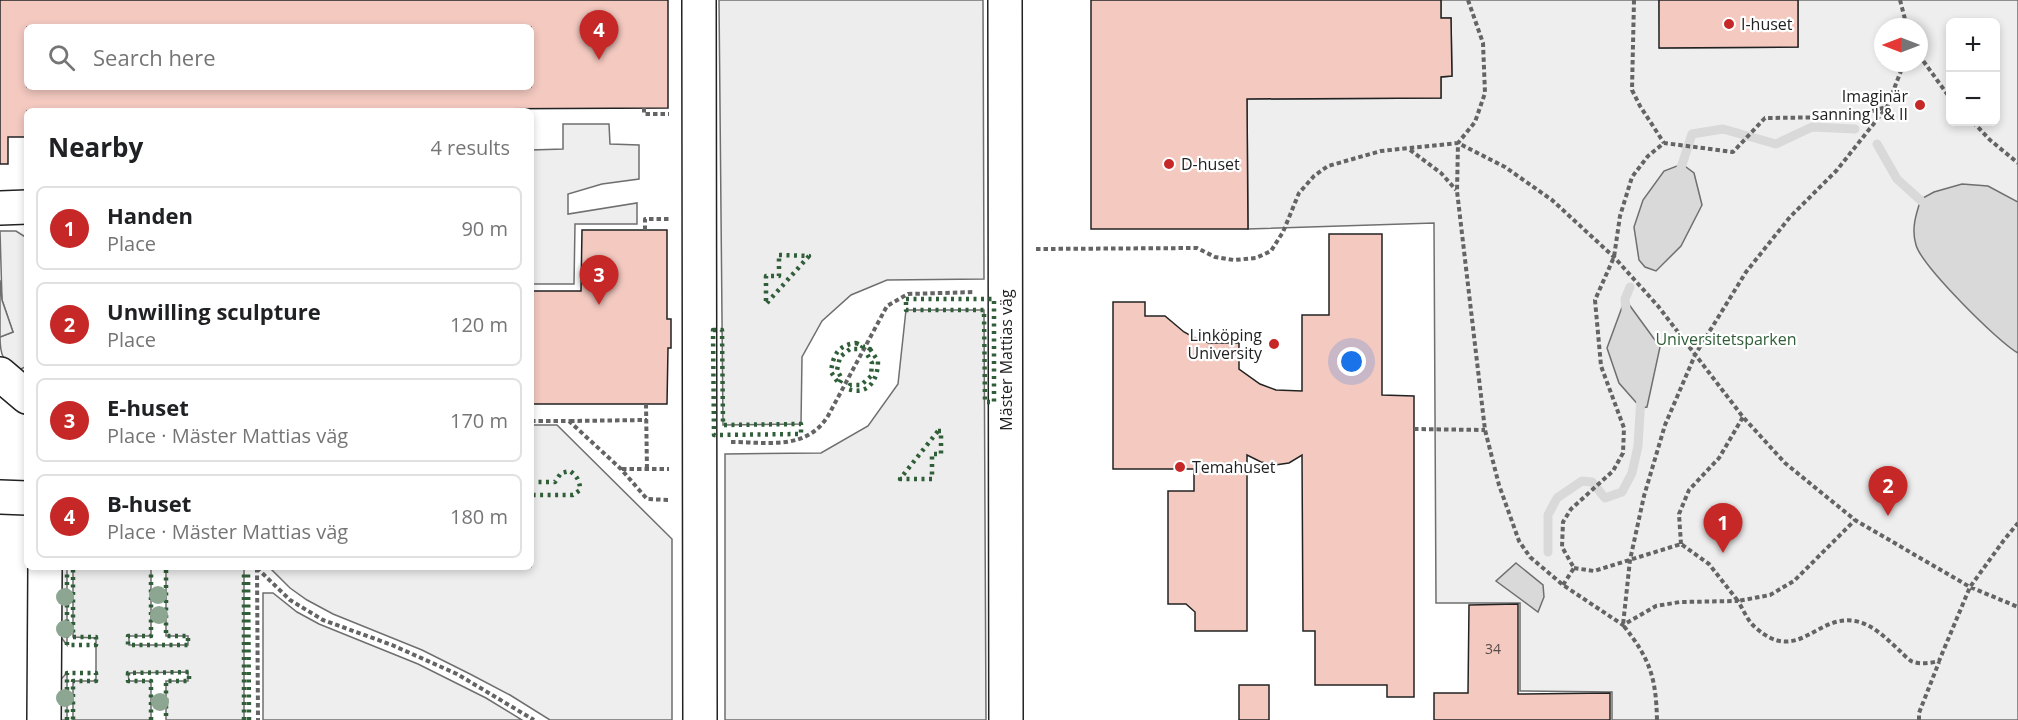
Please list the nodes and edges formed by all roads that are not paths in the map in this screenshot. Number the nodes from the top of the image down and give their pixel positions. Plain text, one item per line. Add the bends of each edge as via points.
1 (699, 0) edge
2 (1005, 0) edge
3 (24, 207) edge
4 (0, 208) edge
5 (0, 374) edge
6 (24, 394) edge
7 (0, 497) edge
8 (24, 498) edge
9 (45, 570) edge
10 (44, 720) edge
11 (700, 720) edge
12 (1006, 720) edge

1 - 11 street
2 - 12 street, Mäster Mattias väg
3 - 4 street
5 - 6 street
7 - 8 street
9 - 10 street

